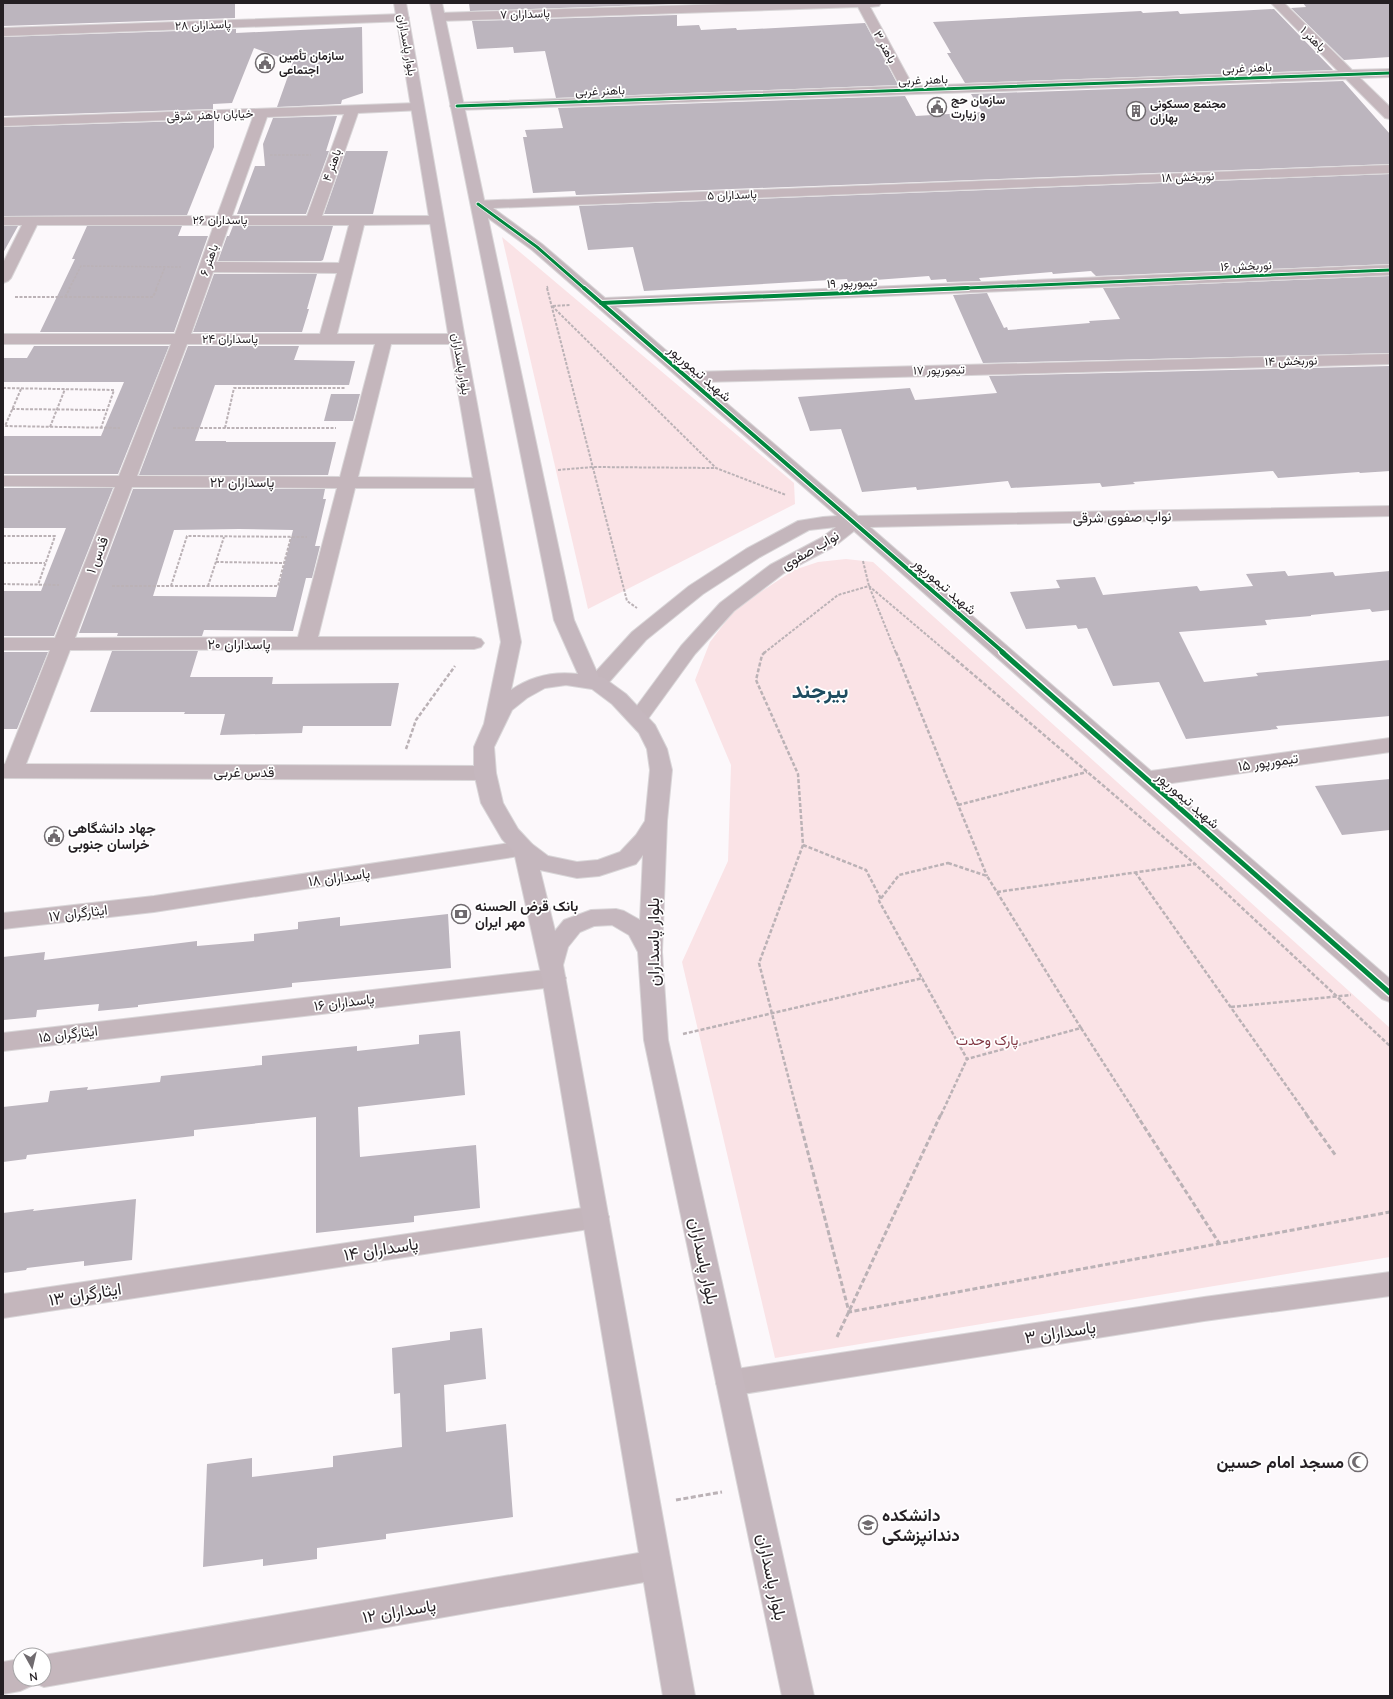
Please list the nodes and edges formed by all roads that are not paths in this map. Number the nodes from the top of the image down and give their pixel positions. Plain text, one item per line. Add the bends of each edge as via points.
1 (862, 3) edge
2 (875, 3) edge
3 (1277, 3) edge
4 (401, 10) edge
5 (438, 10) edge
6 (3, 32) edge
7 (1390, 73) edge
8 (1349, 74) junction
9 (909, 90) junction
10 (457, 106) junction
11 (418, 107) junction
12 (352, 110) junction
13 (261, 113) junction
14 (1390, 115) edge
15 (3, 122) edge
16 (1390, 169) edge
17 (986, 185) joint
18 (478, 204) junction
19 (223, 220) junction
20 (313, 220) junction
21 (358, 220) junction
22 (437, 220) junction
23 (3, 221) edge
24 (32, 221) junction
25 (206, 267) junction
26 (346, 268) junction
27 (1390, 270) edge
28 (3, 278) edge
29 (1103, 283) joint
30 (601, 303) junction
31 (3, 339) edge
32 (181, 339) junction
33 (384, 339) junction
34 (457, 339) junction
35 (327, 340) junction
36 (1390, 359) edge
37 (1192, 364) joint
38 (686, 377) junction
39 (3, 481) edge
40 (125, 482) junction
41 (347, 482) junction
42 (482, 483) junction
43 (1390, 511) edge
44 (854, 522) junction
45 (474, 643) road end
46 (3, 644) edge
47 (62, 644) junction
48 (306, 644) junction
49 (594, 683) junction
50 (638, 718) junction
51 (494, 724) junction
52 (1390, 745) edge
53 (8, 771) edge
54 (485, 772) junction
55 (1147, 779) junction
56 (656, 821) junction
57 (524, 849) junction
58 (154, 904) joint
59 (3, 922) edge
60 (650, 952) junction
61 (553, 971) junction
62 (1389, 990) edge
63 (134, 1026) joint
64 (3, 1042) edge
65 (596, 1217) junction
66 (166, 1282) joint
67 (1390, 1284) edge
68 (3, 1306) edge
69 (730, 1383) junction
70 (656, 1566) junction
71 (52, 1670) edge
72 (679, 1696) edge
73 (798, 1696) edge

1 - 2 street, پاسداران ۷
1 - 5 street, پاسداران ۷ via 658,10
1 - 9 street, باهنر ۳
3 - 8 street, باهنر ۱
4 - 6 street, پاسداران ۲۸
4 - 11 main road, بلوار پاسداران
5 - 10 main road
7 - 8 street, باهنر غربی
8 - 9 street, باهنر غربی
8 - 14 street, باهنر ۱
9 - 10 street, باهنر غربی
10 - 18 main road
11 - 12 street, خیابان باهنر شرقی
11 - 22 main road, بلوار پاسداران
12 - 13 street, خیابان باهنر شرقی
12 - 20 street, باهنر ۴
13 - 15 street, خیابان باهنر شرقی
13 - 19 street, باهنر ۶
16 - 17 street, نوربخش ۱۸
17 - 18 street, پاسداران ۵
18 - 30 street, شهید تیمورپور via 537,247
18 - 49 main road via 564,620
19 - 20 street, پاسداران ۲۶
19 - 24 street, پاسداران ۲۶
19 - 25 street, باهنر ۶
20 - 21 street, پاسداران ۲۶
21 - 22 street, پاسداران ۲۶
21 - 26 street
22 - 34 main road, بلوار پاسداران
23 - 24 street, پاسداران ۲۶
24 - 28 street
25 - 26 street
25 - 32 street, باهنر ۶
26 - 35 street
27 - 29 street, نوربخش ۱۶
29 - 30 street, تیمورپور ۱۹
30 - 38 street, شهید تیمورپور
31 - 32 street, پاسداران ۲۴
32 - 35 street, پاسداران ۲۴
32 - 40 street, قدس ۱
33 - 34 street, پاسداران ۲۴
33 - 35 street, پاسداران ۲۴
33 - 41 street
34 - 42 main road, بلوار پاسداران
36 - 37 street, نوربخش ۱۴
37 - 38 street, تیمورپور ۱۷
38 - 44 street, شهید تیمورپور
39 - 40 street, پاسداران ۲۲
40 - 41 street, پاسداران ۲۲
40 - 47 street, قدس ۱
41 - 42 street, پاسداران ۲۲
41 - 48 street
42 - 51 main road, بلوار پاسداران via 511,642
43 - 44 street, نواب صفوی شرقی
44 - 49 street, نواب صفوی via 804,525 753,553 696,590 639,636
44 - 50 street, نواب صفوی via 828,542 777,568 727,606 688,650
44 - 55 street, شهید تیمورپور
45 - 48 street, پاسداران ۲۰
46 - 47 street, پاسداران ۲۰
47 - 48 street, پاسداران ۲۰
47 - 53 street, قدس ۱
49 - 50 main road, بلوار پاسداران via 619,699
49 - 51 main road via 566,679 540,682 504,706
50 - 56 main road, بلوار پاسداران via 648,730 657,749 661,770
51 - 54 main road via 484,746
52 - 55 street, تیمورپور ۱۵
53 - 54 street, قدس غربی
54 - 57 main road via 492,803 510,834
55 - 62 street, شهید تیمورپور
56 - 57 main road via 628,858 599,868 577,870 541,862
56 - 60 main road, بلوار پاسداران
57 - 58 street, پاسداران ۱۸
57 - 61 main road
58 - 59 street, ایثارگران ۱۷
60 - 61 main road via 636,929 616,917 591,918 572,926 557,944
60 - 69 main road, بلوار پاسداران via 656,1040
61 - 63 street, پاسداران ۱۶
61 - 65 main road
63 - 64 street, ایثارگران ۱۵
65 - 66 street, پاسداران ۱۴
65 - 70 main road
66 - 68 street, ایثارگران ۱۳
67 - 69 street, پاسداران ۳ via 1204,1309
69 - 73 main road, بلوار پاسداران
70 - 71 street, پاسداران ۱۲
70 - 72 main road

